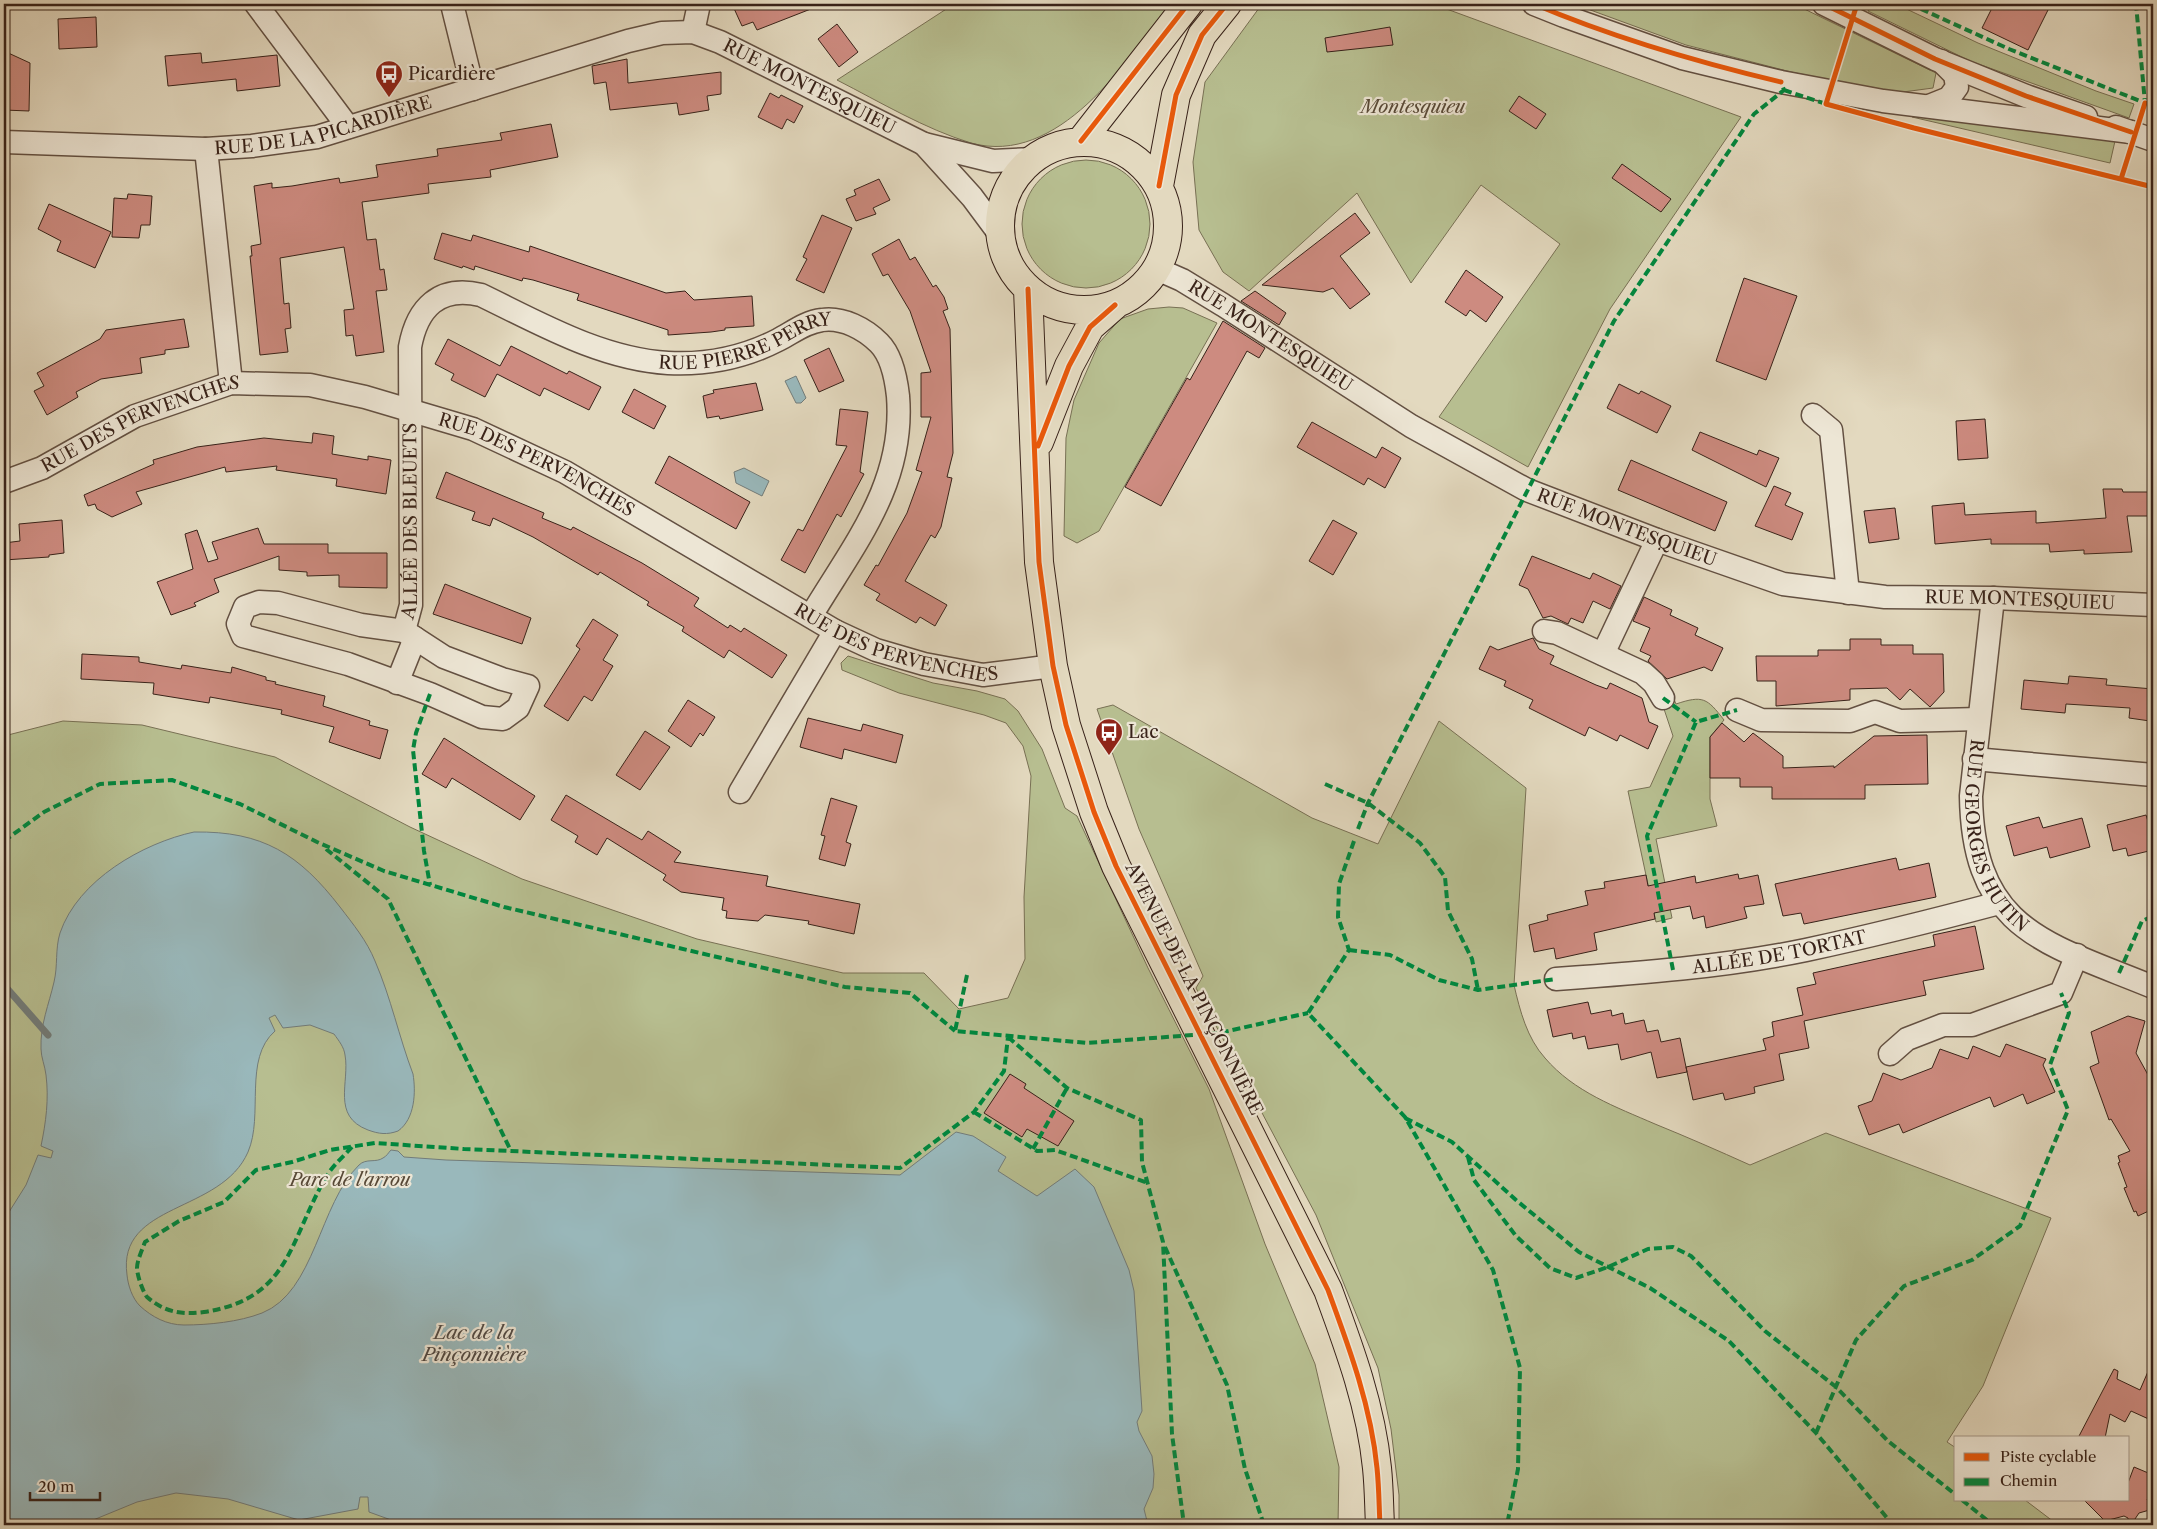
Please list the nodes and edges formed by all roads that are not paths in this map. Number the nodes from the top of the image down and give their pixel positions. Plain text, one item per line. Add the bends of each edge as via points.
1 (256, 4) edge
2 (452, 4) edge
3 (699, 4) edge
4 (1188, 4) edge
5 (1227, 4) edge
6 (1534, 4) edge
7 (1824, 4) edge
8 (694, 32) junction
9 (1941, 61) junction
10 (473, 90) junction
11 (1929, 106) junction
12 (348, 128) junction
13 (2131, 132) junction
14 (2153, 140) edge
15 (1081, 141) junction
16 (4, 142) edge
17 (924, 144) junction
18 (206, 148) junction
19 (1034, 159) junction
20 (1159, 186) junction
21 (1001, 236) junction
22 (1157, 269) junction
23 (1028, 289) junction
24 (1115, 305) junction
25 (231, 383) junction
26 (411, 409) junction
27 (1813, 415) dead end
28 (1036, 450) junction
29 (4, 482) edge
30 (1657, 540) junction
31 (1848, 592) junction
32 (1994, 598) junction
33 (2153, 604) edge
34 (811, 616) junction
35 (835, 631) junction
36 (1544, 631) dead end
37 (409, 634) junction
38 (1603, 654) junction
39 (1053, 666) junction
40 (397, 682) junction
41 (1663, 698) dead end
42 (1737, 710) dead end
43 (1979, 719) junction
44 (1974, 759) junction
45 (2153, 775) edge
46 (740, 792) dead end
47 (1999, 903) junction
48 (2078, 955) junction
49 (1556, 980) dead end
50 (2153, 987) edge
51 (1890, 1054) dead end
52 (1380, 1525) edge

1 - 12 street
2 - 10 street
3 - 8 street
4 - 15 main road
5 - 20 main road via 1202,35 1176,95
6 - 11 street via 1682,58 1789,84
7 - 9 street
8 - 10 street, RUE DE LA PICARDIÈRE via 662,33
8 - 17 street, RUE MONTESQUIEU
9 - 11 street via 1955,75 1957,87 1949,98
9 - 13 street via 2026,96
10 - 12 street, RUE DE LA PICARDIÈRE
11 - 13 street
12 - 18 street, RUE DE LA PICARDIÈRE via 289,141
13 - 14 street
15 - 19 main road via 1057,146
15 - 20 main road via 1114,147 1140,162
16 - 18 street, RUE DE LA PICARDIÈRE
17 - 19 street, RUE MONTESQUIEU via 993,161
17 - 21 street, RUE MONTESQUIEU via 972,197
18 - 25 street
19 - 21 main road via 1015,178 1006,196 1000,216
20 - 22 main road via 1168,213 1168,242
21 - 23 main road via 1015,274
22 - 24 main road via 1139,290
22 - 30 street, RUE MONTESQUIEU via 1223,305 1412,426 1527,490
23 - 24 main road via 1055,305 1085,310
23 - 28 main road, AVENUE DE LA PINÇONNIÈRE
24 - 28 main road, AVENUE DE LA PINÇONNIÈRE via 1090,327 1070,366
25 - 26 street, RUE DES PERVENCHES via 310,385
25 - 29 street, RUE DES PERVENCHES via 135,416 42,468
26 - 34 street, RUE DES PERVENCHES via 473,429 565,472
26 - 34 street, RUE PIERRE PERRY via 410,347 413,331 420,314 446,294 465,291 481,295 582,342 628,356 667,363 709,363 744,354 805,324 823,320 856,326 883,347 892,365 897,384 898,435 890,474 870,523
26 - 37 street, ALLÉE DES BLEUETS
27 - 31 street via 1831,430
28 - 39 main road, AVENUE DE LA PINÇONNIÈRE via 1039,562
30 - 31 street, RUE MONTESQUIEU via 1783,584
30 - 38 street
31 - 32 street, RUE MONTESQUIEU via 1885,597
32 - 33 street, RUE MONTESQUIEU
32 - 43 street, RUE GEORGES HUTIN
34 - 35 street, RUE DES PERVENCHES
35 - 39 street, RUE DES PERVENCHES via 876,650 924,664 983,675
35 - 46 street
36 - 38 street via 1557,633
37 - 40 street, ALLÉE DES BLEUETS
37 - 40 street, ALLÉE DES BLEUETS via 444,657 528,686 518,708 502,719 482,717
37 - 40 street, ALLÉE DES BLEUETS via 278,603 259,602 245,607 238,624 244,636 348,664
38 - 41 street via 1643,673
39 - 52 main road, AVENUE DE LA PINÇONNIÈRE via 1066,725 1094,812 1116,866 1328,1290 1350,1348 1366,1406 1377,1467
42 - 43 street via 1761,720 1850,721 1875,712 1900,721
43 - 44 street, RUE GEORGES HUTIN
44 - 45 street
44 - 47 street, RUE GEORGES HUTIN via 1970,796 1976,852 1984,878
47 - 48 street, RUE GEORGES HUTIN via 2018,923 2040,938
47 - 49 street, ALLÉE DE TORTAT via 1804,950 1673,970
48 - 50 street, RUE GEORGES HUTIN
48 - 51 street via 2061,993 1972,1026 1943,1025 1907,1040

